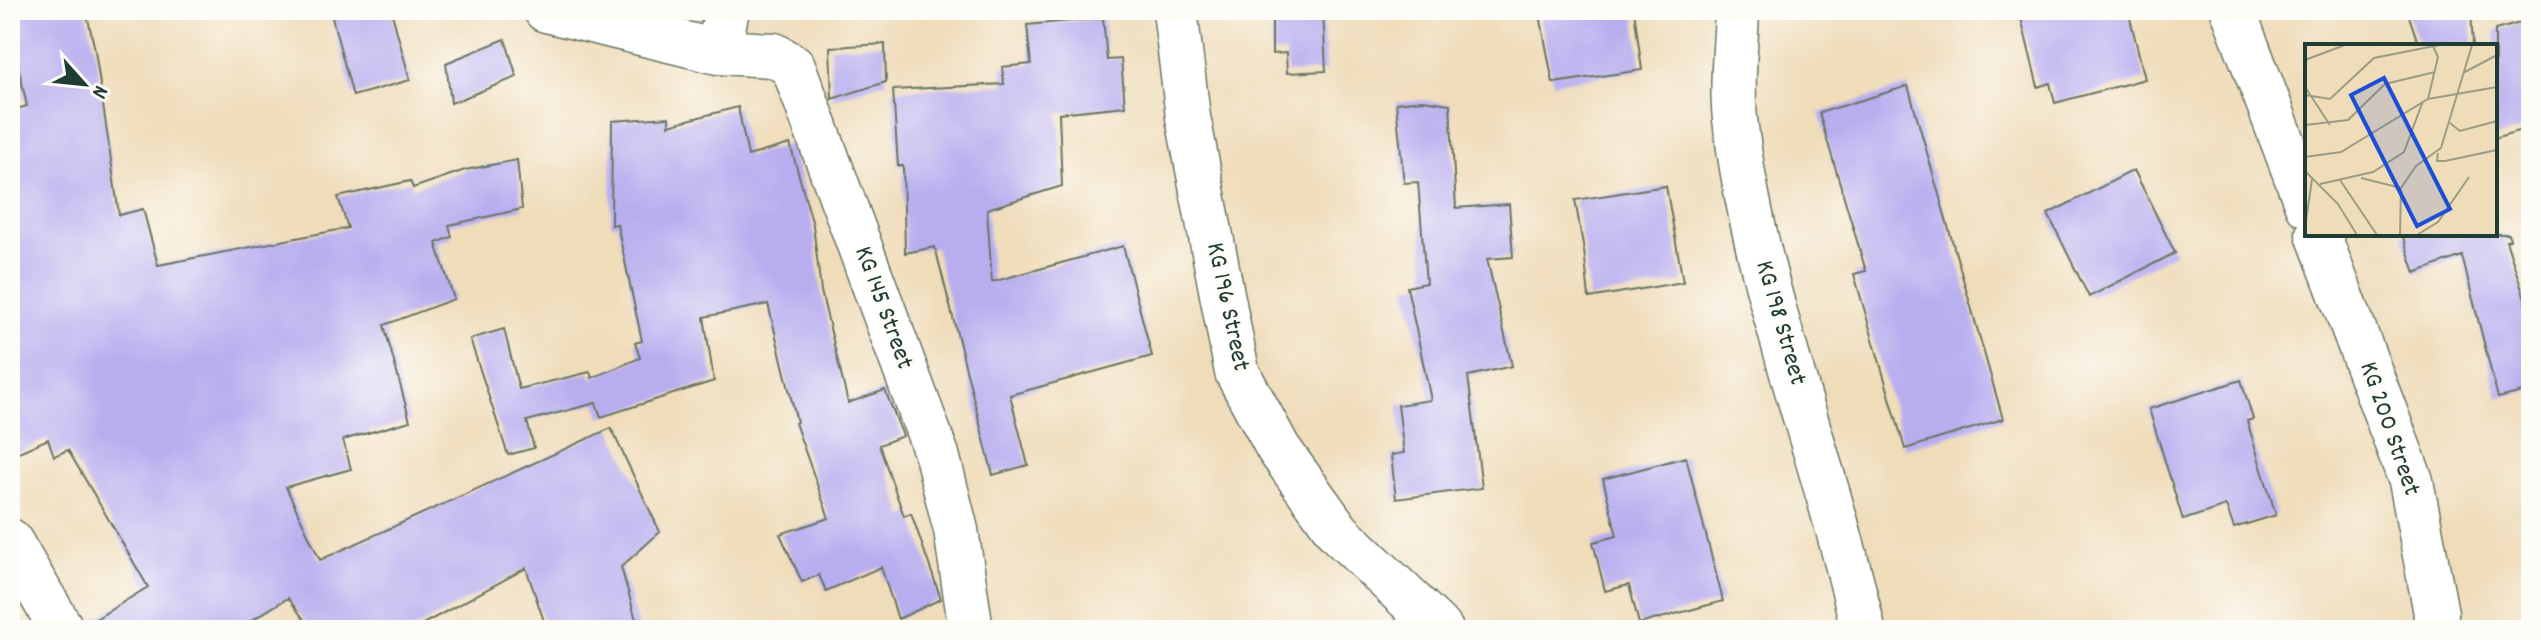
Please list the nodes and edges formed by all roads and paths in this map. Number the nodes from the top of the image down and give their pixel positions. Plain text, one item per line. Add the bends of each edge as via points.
1 (546, 10) edge
2 (1175, 10) edge
3 (1737, 10) edge
4 (2233, 10) edge
5 (722, 31) edge
6 (2305, 200) edge
7 (2319, 236) edge
8 (10, 541) edge
9 (62, 630) edge
10 (971, 630) edge
11 (1441, 630) edge
12 (1863, 630) edge
13 (2435, 630) edge

1 - 5 street, KG 145 Street
2 - 11 street, KG 196 Street via 1188,117 1237,372 1278,448 1339,533
3 - 12 street, KG 198 Street via 1734,115 1750,219
4 - 6 street
5 - 10 street, KG 145 Street via 793,66 937,455 956,530
7 - 13 street, KG 200 Street via 2411,481
8 - 9 street

